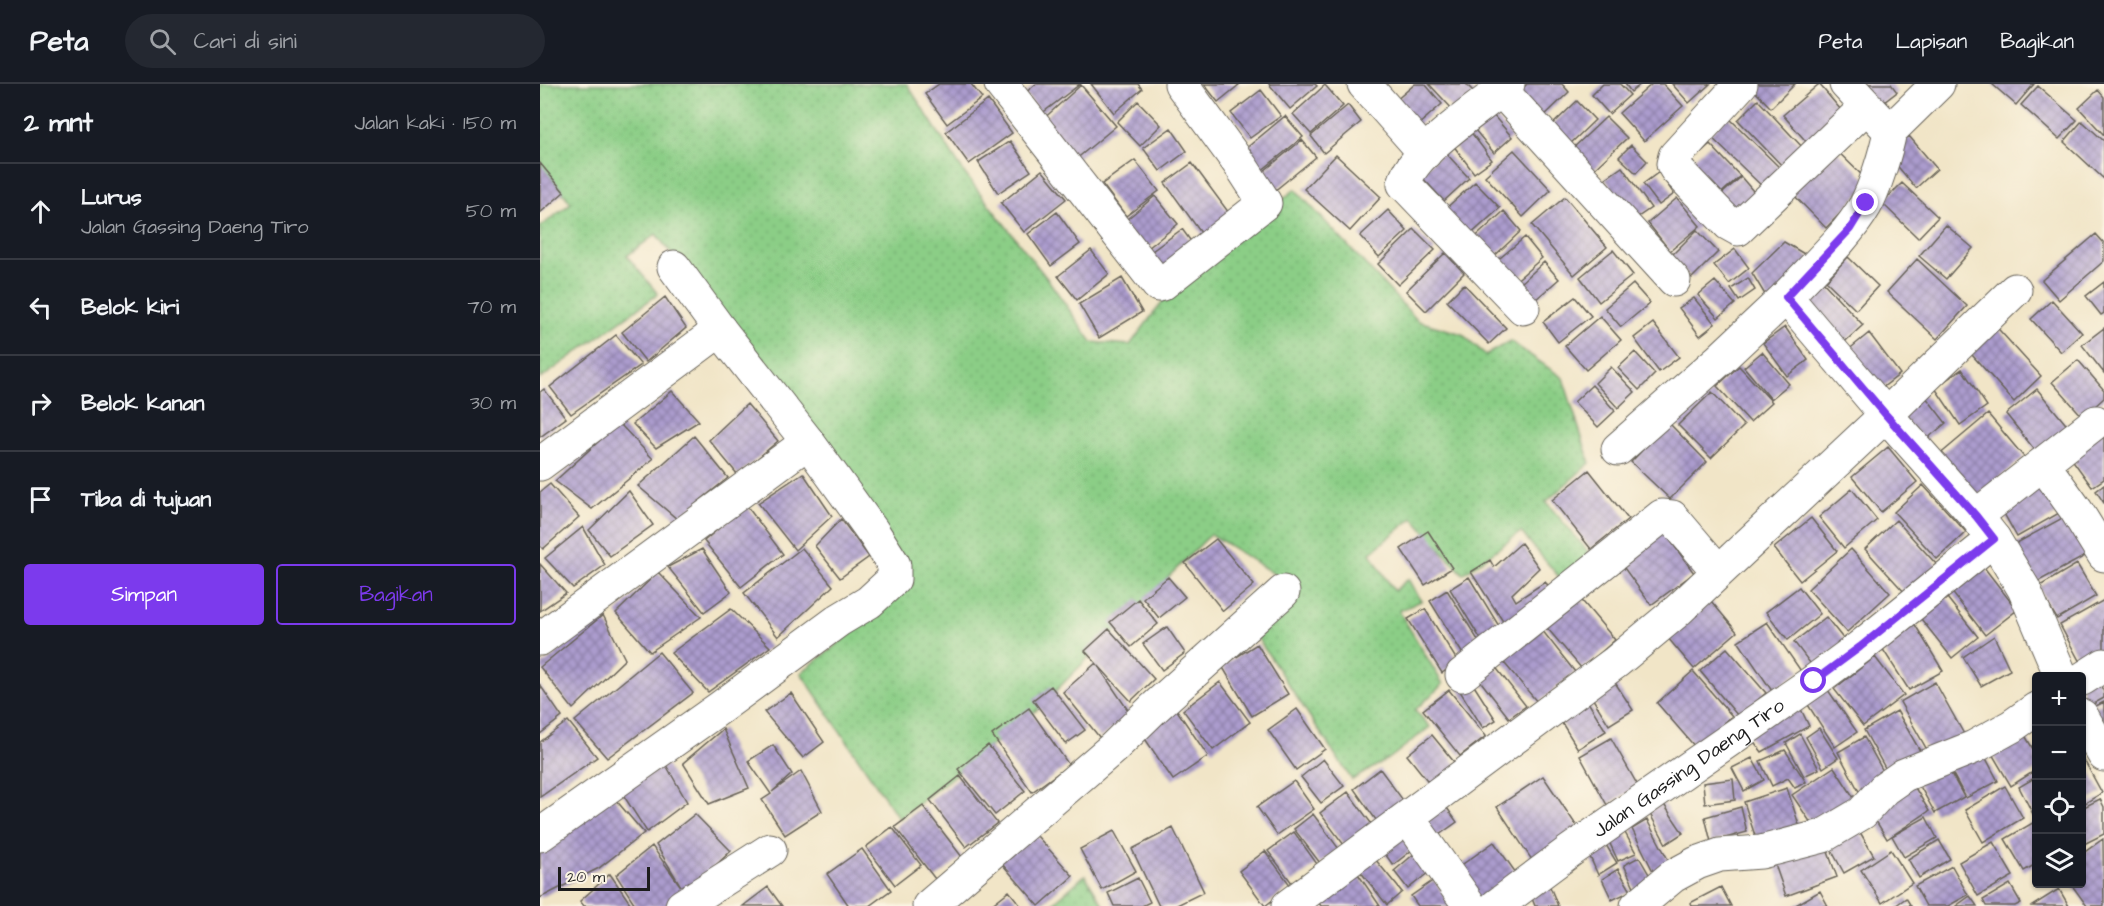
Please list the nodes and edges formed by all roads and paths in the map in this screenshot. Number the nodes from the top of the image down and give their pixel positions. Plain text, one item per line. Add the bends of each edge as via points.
1 (1001, 84) edge
2 (1181, 84) edge
3 (1364, 84) edge
4 (1741, 84) edge
5 (1938, 84) edge
6 (1504, 87) edge
7 (1856, 96) edge
8 (1890, 131) junction
9 (1425, 153) junction
10 (674, 267) dead end
11 (1674, 280) dead end
12 (2015, 290) dead end
13 (1786, 297) junction
14 (1523, 308) dead end
15 (720, 330) junction
16 (1886, 415) junction
17 (2097, 422) dead end
18 (808, 441) junction
19 (1618, 449) dead end
20 (540, 464) edge
21 (2043, 464) junction
22 (1985, 527) junction
23 (2104, 555) edge
24 (1718, 571) junction
25 (1283, 592) dead end
26 (540, 639) edge
27 (2104, 665) edge
28 (2059, 672) edge
29 (1462, 675) dead end
30 (2086, 676) edge
31 (2032, 712) edge
32 (2086, 723) edge
33 (2104, 755) edge
34 (1408, 818) junction
35 (540, 835) edge
36 (770, 850) dead end
37 (682, 906) edge
38 (929, 906) edge
39 (1288, 906) edge
40 (1470, 906) edge
41 (1496, 906) edge
42 (1637, 906) edge

1 - 2 street via 1158,285 1265,203
3 - 9 street
4 - 7 street via 1675,156 1673,164 1738,230
5 - 8 street
6 - 9 street
6 - 11 street
7 - 8 street
8 - 13 street via 1859,215
9 - 14 street via 1404,184
10 - 15 street
12 - 16 street
13 - 16 street
13 - 19 street
15 - 18 street
15 - 20 street
16 - 22 street
16 - 24 street
17 - 21 street, Jalan Gassing Daeng Tiro
18 - 26 street
18 - 35 street via 894,565 894,579 869,602
21 - 22 street, Jalan Gassing Daeng Tiro
21 - 23 street
22 - 28 street via 2024,589
22 - 41 street, Jalan Gassing Daeng Tiro via 1860,647
24 - 29 street via 1672,517 1662,516
24 - 34 street via 1616,662
25 - 38 street via 1113,748
27 - 30 street
31 - 42 street via 1974,747 1904,775 1884,789 1862,813 1823,836 1696,863 1673,876
32 - 33 street
34 - 39 street
34 - 40 street
36 - 37 street

